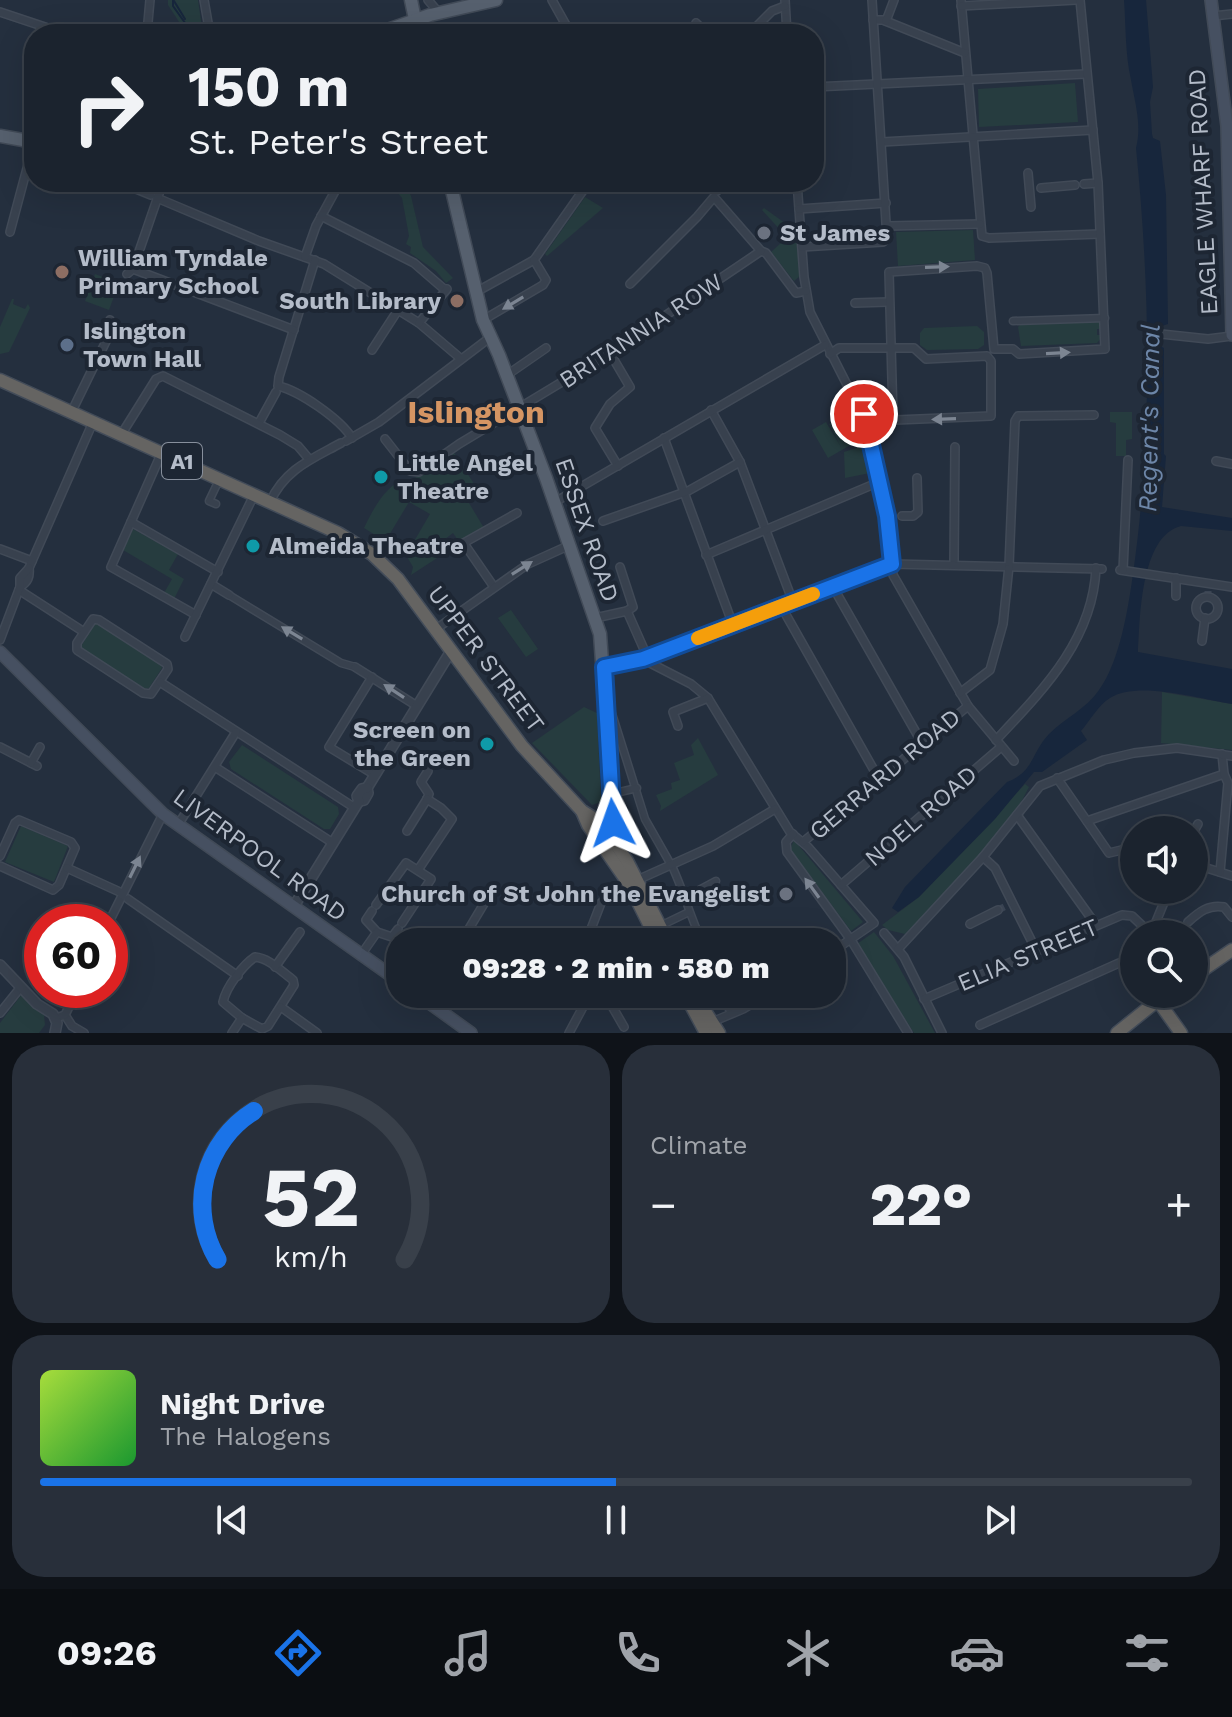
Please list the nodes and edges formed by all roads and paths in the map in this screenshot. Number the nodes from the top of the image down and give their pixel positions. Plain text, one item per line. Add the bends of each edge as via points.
1 (150, 0) edge
2 (204, 0) edge
3 (411, 0) edge
4 (428, 0) edge
5 (496, 0) edge
6 (552, 0) edge
7 (872, 0) edge
8 (894, 0) edge
9 (1078, 0) edge
10 (1211, 0) edge
11 (785, 3) edge
12 (961, 3) edge
13 (0, 12) edge
14 (439, 13) junction
15 (1232, 14) edge
16 (1213, 16) junction
17 (415, 20) junction
18 (873, 20) junction
19 (886, 21) junction
20 (36, 24) edge
21 (150, 24) edge
22 (208, 24) edge
23 (404, 24) edge
24 (416, 24) edge
25 (565, 24) edge
26 (759, 24) edge
27 (786, 24) edge
28 (965, 53) junction
29 (1086, 74) junction
30 (967, 80) junction
31 (878, 84) junction
32 (824, 87) edge
33 (1230, 126) edge
34 (1093, 130) junction
35 (0, 136) edge
36 (972, 137) junction
37 (24, 140) edge
38 (882, 142) junction
39 (1028, 173) dead end
40 (24, 180) edge
41 (1098, 183) junction
42 (1035, 189) junction
43 (144, 192) edge
44 (157, 192) edge
45 (334, 192) edge
46 (452, 192) edge
47 (582, 192) edge
48 (798, 192) edge
49 (715, 194) joint
50 (154, 196) junction
51 (886, 203) junction
52 (1031, 207) dead end
53 (799, 209) junction
54 (321, 216) junction
55 (980, 224) junction
56 (887, 226) junction
57 (10, 232) dead end
58 (1101, 238) junction
59 (802, 247) junction
60 (761, 251) junction
61 (305, 257) junction
62 (315, 260) junction
63 (534, 260) junction
64 (630, 284) dead end
65 (806, 291) junction
66 (476, 292) junction
67 (888, 302) junction
68 (855, 303) dead end
69 (398, 310) junction
70 (1105, 318) junction
71 (110, 320) dead end
72 (483, 320) junction
73 (1013, 321) dead end
74 (419, 323) junction
75 (294, 330) junction
76 (1161, 334) dead end
77 (1232, 335) edge
78 (492, 336) junction
79 (825, 345) junction
80 (546, 348) dead end
81 (892, 348) junction
82 (372, 350) dead end
83 (610, 353) junction
84 (830, 354) junction
85 (460, 358) junction
86 (507, 375) junction
87 (0, 380) edge
88 (277, 389) junction
89 (520, 409) junction
90 (711, 410) junction
91 (71, 413) junction
92 (1094, 415) dead end
93 (93, 422) junction
94 (259, 423) junction
95 (374, 425) junction
96 (121, 435) junction
97 (664, 438) junction
98 (346, 441) junction
99 (954, 447) dead end
100 (162, 452) junction
101 (309, 459) junction
102 (1128, 460) dead end
103 (1216, 461) dead end
104 (740, 462) junction
105 (1232, 464) edge
106 (618, 466) junction
107 (220, 478) junction
108 (917, 478) dead end
109 (879, 482) junction
110 (684, 493) junction
111 (254, 495) junction
112 (270, 502) junction
113 (555, 502) junction
114 (216, 504) dead end
115 (517, 513) dead end
116 (902, 516) dead end
117 (131, 522) junction
118 (608, 522) dead end
119 (766, 529) junction
120 (570, 545) junction
121 (0, 549) edge
122 (706, 555) junction
123 (30, 564) junction
124 (892, 564) junction
125 (954, 564) junction
126 (1009, 566) junction
127 (620, 567) dead end
128 (218, 572) junction
129 (1176, 578) junction
130 (211, 584) junction
131 (494, 587) junction
132 (833, 587) junction
133 (1232, 587) edge
134 (19, 589) junction
135 (1208, 591) junction
136 (229, 595) joint
137 (1176, 596) dead end
138 (793, 602) junction
139 (781, 606) junction
140 (630, 609) junction
141 (196, 615) junction
142 (595, 618) junction
143 (1205, 618) junction
144 (733, 625) junction
145 (436, 629) junction
146 (1, 630) edge
147 (84, 632) junction
148 (185, 637) dead end
149 (0, 640) edge
150 (1202, 641) dead end
151 (451, 651) junction
152 (0, 652) edge
153 (646, 657) junction
154 (355, 667) joint
155 (604, 667) junction
156 (372, 677) junction
157 (160, 682) junction
158 (960, 693) junction
159 (606, 697) junction
160 (708, 698) junction
161 (417, 706) junction
162 (968, 706) junction
163 (678, 726) dead end
164 (236, 732) junction
165 (922, 743) junction
166 (998, 743) junction
167 (0, 747) edge
168 (40, 747) dead end
169 (1222, 754) junction
170 (1232, 756) edge
171 (1014, 761) dead end
172 (215, 767) junction
173 (428, 771) dead end
174 (375, 775) junction
175 (1228, 777) edge
176 (1057, 778) junction
177 (879, 779) junction
178 (637, 788) junction
179 (611, 794) junction
180 (427, 799) junction
181 (357, 804) junction
182 (775, 809) junction
183 (582, 811) junction
184 (163, 814) junction
185 (1017, 815) junction
186 (1087, 821) junction
187 (178, 826) junction
188 (1229, 828) edge
189 (407, 831) dead end
190 (793, 834) junction
191 (611, 837) junction
192 (3, 840) edge
193 (803, 842) junction
194 (333, 843) junction
195 (1120, 850) edge
196 (0, 856) edge
197 (983, 857) junction
198 (613, 858) junction
199 (0, 866) edge
200 (67, 868) junction
201 (1208, 868) edge
202 (418, 870) junction
203 (1220, 872) junction
204 (1232, 876) edge
205 (716, 881) dead end
206 (633, 882) junction
207 (841, 885) junction
208 (491, 892) dead end
209 (125, 896) junction
210 (686, 897) junction
211 (120, 904) edge
212 (294, 906) junction
213 (1006, 906) junction
214 (689, 912) junction
215 (1232, 917) edge
216 (1136, 920) edge
217 (1190, 920) edge
218 (970, 924) dead end
219 (1096, 925) junction
220 (660, 926) joint
221 (469, 928) edge
222 (591, 928) edge
223 (652, 928) edge
224 (696, 928) edge
225 (300, 932) dead end
226 (377, 932) junction
227 (884, 933) dead end
228 (851, 940) junction
229 (846, 943) edge
230 (898, 949) junction
231 (1036, 950) junction
232 (1232, 951) edge
233 (361, 955) junction
234 (1120, 963) edge
235 (0, 965) edge
236 (275, 967) junction
237 (1208, 967) edge
238 (386, 972) edge
239 (238, 976) junction
240 (21, 987) junction
241 (924, 999) junction
242 (281, 1007) junction
243 (62, 1008) edge
244 (436, 1008) edge
245 (582, 1008) edge
246 (613, 1008) edge
247 (696, 1008) edge
248 (701, 1008) edge
249 (729, 1008) edge
250 (741, 1008) edge
251 (1151, 1008) edge
252 (1163, 1008) edge
253 (731, 1012) junction
254 (0, 1013) edge
255 (56, 1015) junction
256 (242, 1018) junction
257 (980, 1025) dead end
258 (624, 1027) dead end
259 (455, 1028) edge
260 (712, 1029) edge
261 (52, 1033) edge
262 (84, 1033) edge
263 (232, 1033) edge
264 (317, 1033) edge
265 (471, 1033) edge
266 (569, 1033) edge
267 (908, 1033) edge
268 (942, 1033) edge
269 (1117, 1033) edge
270 (1181, 1033) edge

1 - 21 street
2 - 22 street
3 - 17 main road
4 - 14 street
5 - 14 main road
6 - 25 street
7 - 18 street
8 - 19 street
9 - 12 street
9 - 29 street
10 - 16 main road, EAGLE WHARF ROAD
11 - 26 street
11 - 27 street
12 - 28 street
13 - 20 street
14 - 17 main road
15 - 16 street
16 - 33 main road, EAGLE WHARF ROAD
17 - 23 main road
17 - 24 main road
18 - 19 street
18 - 31 street
19 - 28 street
28 - 30 street
29 - 30 street
29 - 34 street
30 - 31 street
30 - 36 street
31 - 32 street
31 - 38 street
33 - 77 main road, EAGLE WHARF ROAD
34 - 36 street
34 - 41 street
35 - 37 main road
36 - 38 street
36 - 55 street
38 - 51 street
39 - 42 street
40 - 57 street
41 - 42 street
41 - 58 street
42 - 52 street
43 - 50 street
44 - 50 street
45 - 54 street
46 - 66 main road, ESSEX ROAD
47 - 63 street
48 - 53 street
49 - 60 street
49 - 64 street
50 - 61 street
50 - 75 street via 130,272
51 - 53 street
51 - 56 street
53 - 59 street
54 - 61 street
54 - 74 street via 414,263 447,289
55 - 56 street
55 - 58 street via 985,238
56 - 59 street via 887,240
58 - 70 street
59 - 65 street
60 - 65 street via 796,293
60 - 83 street, BRITANNIA ROW
61 - 62 street
62 - 69 street
62 - 75 street
63 - 66 street
63 -> 72 street via 546,280 543,285
65 - 79 street
66 - 72 main road, ESSEX ROAD
67 - 68 street
67 -> 70 street via 889,272 985,268 994,349 1019,354 1102,351
67 - 81 street
69 - 74 street
69 - 82 street
70 - 73 street
71 - 91 street via 112,329
72 - 78 main road, ESSEX ROAD
74 - 85 street
75 - 88 street
76 - 77 street via 1208,339
78 - 85 street
78 - 86 main road, ESSEX ROAD
79 - 84 street
79 - 90 street
80 - 86 street
81 -> 81 street via 914,348 926,359 990,358 991,416 896,420
81 - 84 street via 839,348
83 - 89 street, BRITANNIA ROW
83 - 106 street via 630,387 610,404 595,428
84 - 109 street via 864,414
85 - 95 street
86 - 89 main road, ESSEX ROAD
87 - 91 highway, UPPER STREET / A1
88 - 94 street
88 - 98 street via 325,412 347,430
89 - 95 street, BRITANNIA ROW via 415,473
89 - 113 main road, ESSEX ROAD
90 - 97 street
90 - 104 street
91 - 93 highway, UPPER STREET / A1
92 - 126 street via 1018,416 1015,421
93 - 96 highway, UPPER STREET / A1
93 - 123 street
94 - 96 street via 163,376
94 - 101 street via 296,444
95 - 98 street
96 - 100 highway, UPPER STREET / A1
97 - 106 street
97 - 110 street
98 - 101 street
99 - 125 street
100 - 107 highway, UPPER STREET / A1
100 - 117 street
101 - 112 street via 283,480
102 - 129 street via 1124,570
103 - 105 street
104 - 110 street
104 - 119 street
106 - 113 street
107 - 111 highway, UPPER STREET / A1
107 - 114 street via 209,501
108 - 116 street via 918,512
109 - 119 street
109 - 124 street via 890,516
110 - 118 street
110 - 122 street
111 - 112 highway, UPPER STREET / A1
111 - 128 street
112 - 145 highway, UPPER STREET / A1 via 372,554
113 - 120 main road, ESSEX ROAD
115 - 131 street via 462,545
117 - 128 street
117 - 141 street via 111,567
119 - 122 street
119 - 138 street
131 -> 120 street
120 - 142 main road, ESSEX ROAD
121 - 123 street
122 - 144 street
123 - 134 street via 27,583
124 - 125 street
124 - 132 street
124 - 158 street via 893,575
125 - 126 street
126 - 158 street via 1003,624 990,670
126 - 166 street, NOEL ROAD via 1099,568 1093,600 1065,660
127 - 140 street
128 - 130 street
129 - 135 street
129 - 137 street
130 - 136 street
130 - 141 street
131 - 145 street
132 - 138 street
132 - 165 street
133 - 135 street
134 - 146 street
134 - 147 street
135 - 143 street via 1195,610
135 - 143 street via 1218,604 1216,614
154 -> 136 street
138 - 139 street
139 - 144 street
139 - 177 street
140 - 142 street
140 - 153 street
141 - 148 street
142 - 155 main road, ESSEX ROAD
143 - 150 street
144 - 153 street
145 - 151 highway, UPPER STREET / A1
146 - 149 street
147 - 157 street via 77,643 79,652 143,693 151,694
147 - 157 street via 93,619 99,620 167,664
151 - 161 street
151 - 183 highway, UPPER STREET / A1 via 522,746
152 - 184 main road, LIVERPOOL ROAD
153 - 155 street
153 - 160 street
154 - 156 street
155 - 159 main road, ESSEX ROAD
161 -> 156 street
156 - 174 street via 329,747
157 - 164 street
158 - 162 street
159 - 178 street
159 - 179 main road, ESSEX ROAD
160 - 163 street via 673,712
160 - 182 street
161 - 174 street
162 - 165 street, GERRARD ROAD
162 - 166 street
164 - 172 street
164 - 181 street
165 - 177 street, GERRARD ROAD
166 - 171 street
166 - 207 street, NOEL ROAD
167 - 168 street via 34,765
169 - 170 street
169 - 175 street
169 - 176 street via 1177,748 1134,753
172 - 187 street
172 - 194 street
173 - 180 street via 421,782
174 - 181 street via 357,796
175 - 186 street
175 - 188 street
176 - 185 street via 1040,786
176 - 186 street
177 - 193 street, GERRARD ROAD
178 - 179 street
178 - 210 street via 645,819
179 - 191 main road, ESSEX ROAD
180 - 189 street
180 - 202 street via 452,819
181 - 194 street
182 - 190 street
182 - 206 street via 713,846
183 - 191 highway, UPPER STREET / A1
183 - 198 highway, UPPER STREET / A1
184 - 187 main road, LIVERPOOL ROAD
209 -> 184 street
185 - 197 street
185 - 219 street
186 - 195 street via 1109,853
187 - 212 main road, LIVERPOOL ROAD
188 - 203 street
190 - 193 street
228 -> 190 street via 787,852 786,842
191 - 198 main road, ESSEX ROAD
191 - 206 highway, UPPER STREET / A1
192 - 196 street
192 - 200 street via 16,821 36,826 73,845
193 - 207 street
194 - 212 street
197 - 213 street via 995,868
197 - 230 street
198 - 206 highway, UPPER STREET / A1
199 - 200 street via 53,890
200 - 209 street
201 - 203 street
202 - 226 street via 406,863 366,920
202 - 226 street via 431,879 400,926 392,937
203 - 204 street
205 - 210 street
206 - 220 highway, UPPER STREET / A1
206 - 222 street via 601,903
206 - 223 highway, UPPER STREET / A1
207 - 228 street via 874,923
208 - 221 street
209 - 211 street
209 - 239 street
210 - 214 street
212 - 233 main road, LIVERPOOL ROAD
213 - 218 street
213 - 231 street
214 - 220 street
214 - 224 street
215 - 217 street via 1224,907 1213,906
216 - 219 street, ELIA STREET via 1122,915
219 - 231 street, ELIA STREET
225 - 236 street
226 - 233 street
227 - 230 street
228 - 229 street
228 - 267 street
230 - 241 street
231 - 241 street, ELIA STREET
232 - 237 highway
233 - 238 main road, LIVERPOOL ROAD
234 - 257 street
235 - 240 street
236 - 239 street via 255,957
236 - 242 street via 294,985
239 - 256 street via 223,1002
240 - 254 street
240 - 255 street
241 - 268 street
242 - 256 street via 262,1029
242 - 264 street
243 - 255 street
244 - 259 main road
245 - 266 street
246 - 258 street
247 - 260 highway
248 - 260 highway
249 - 253 street
250 - 253 street
251 - 269 highway
252 - 270 highway
253 - 260 street
255 - 261 street
255 - 262 street
256 - 263 street
259 - 265 main road

